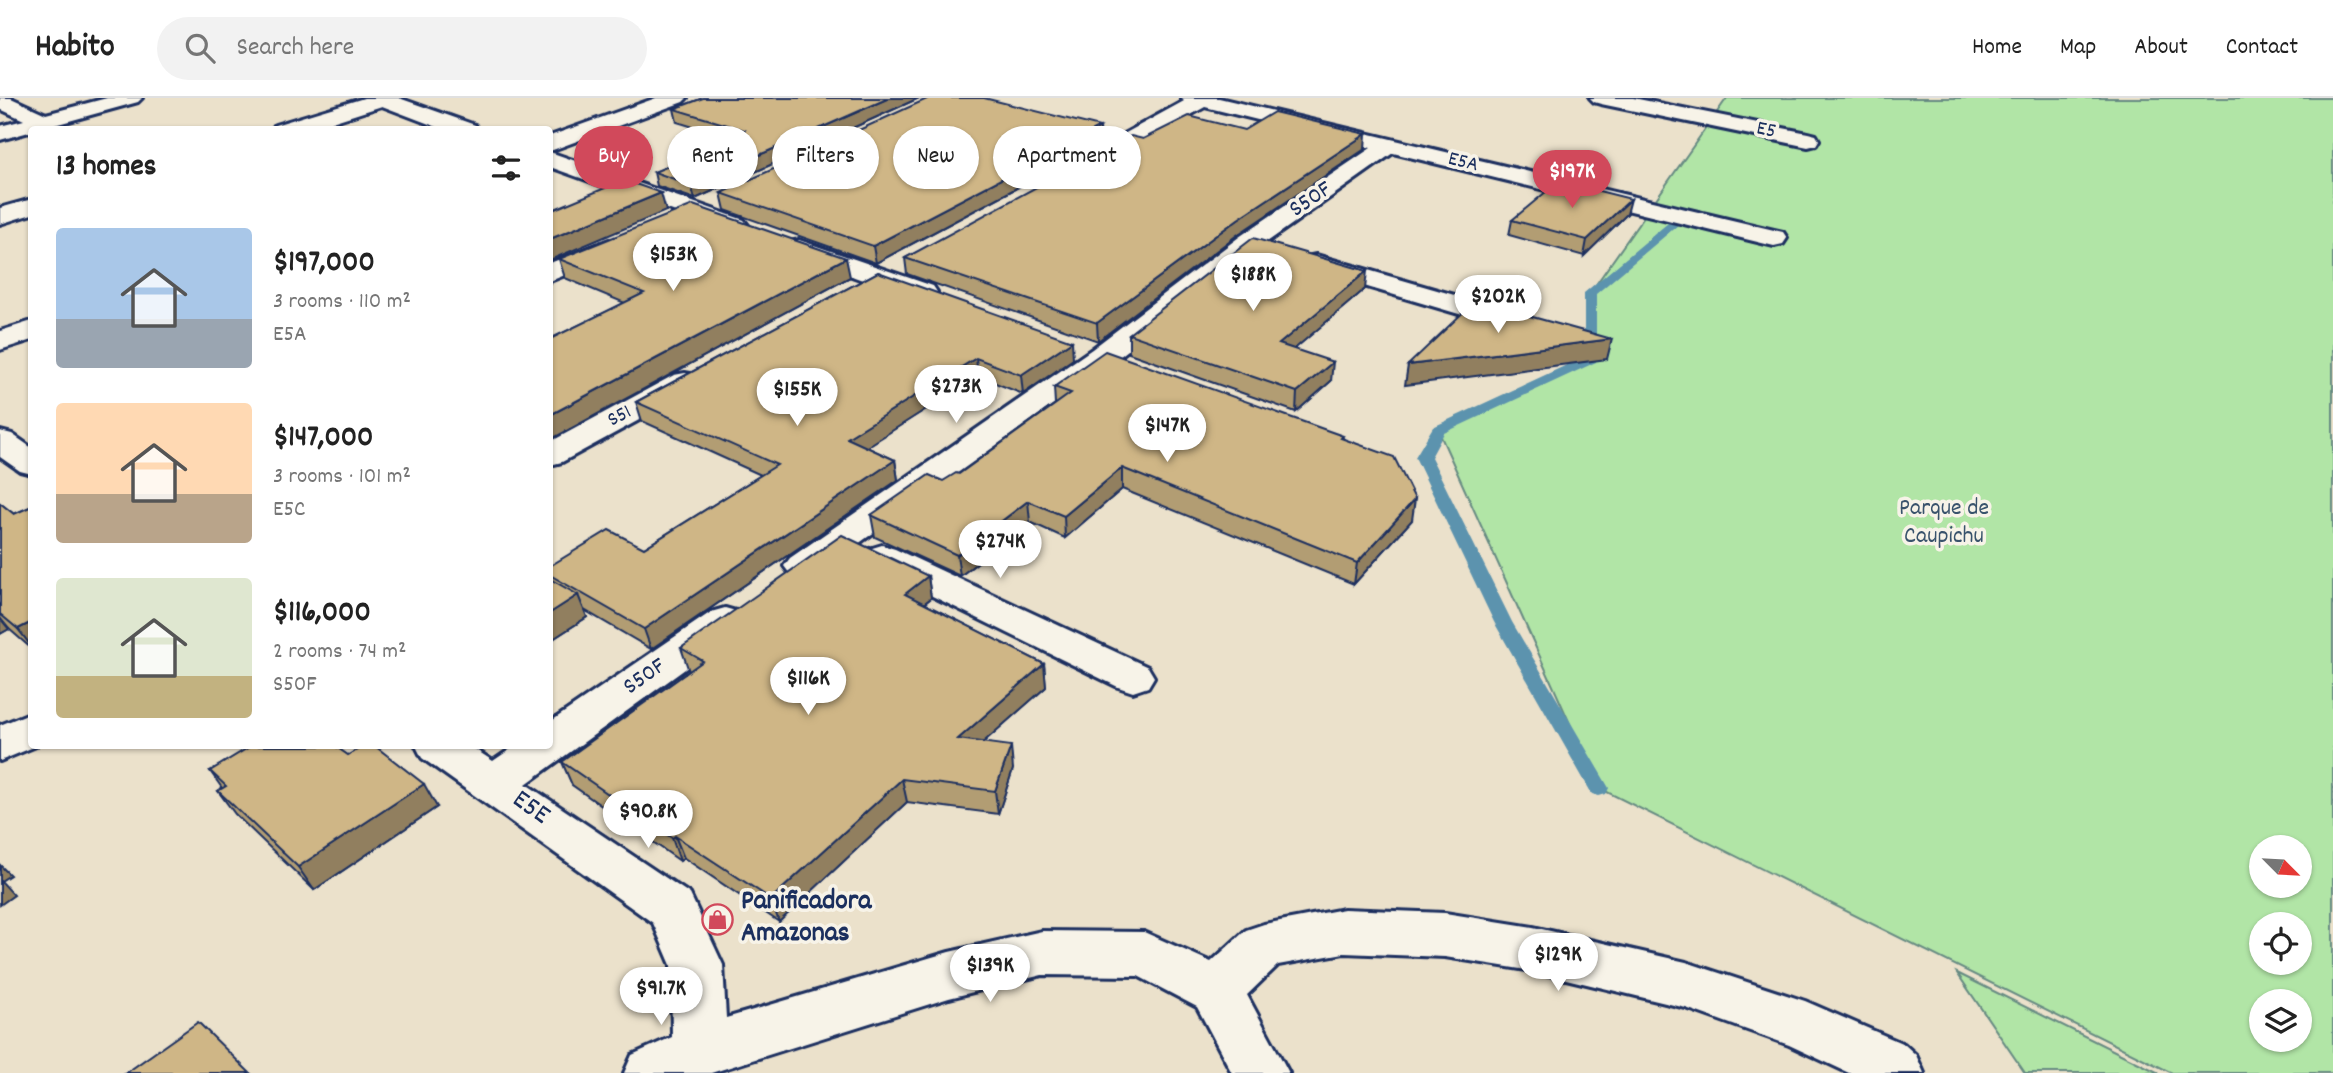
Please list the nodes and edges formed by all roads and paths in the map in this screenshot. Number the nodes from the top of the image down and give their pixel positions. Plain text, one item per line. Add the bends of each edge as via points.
1 (131, 98) edge
2 (383, 98) edge
3 (676, 98) edge
4 (1601, 98) edge
5 (1200, 99) edge
6 (0, 101) edge
7 (44, 121) junction
8 (296, 126) edge
9 (456, 126) edge
10 (1141, 132) edge
11 (0, 133) edge
12 (1808, 140) dead end
13 (553, 143) edge
14 (1390, 145) junction
15 (553, 160) edge
16 (708, 205) junction
17 (28, 207) edge
18 (0, 216) edge
19 (659, 227) edge
20 (635, 237) edge
21 (1774, 238) dead end
22 (1270, 250) junction
23 (916, 257) edge
24 (553, 272) edge
25 (868, 283) junction
26 (946, 300) edge
27 (1542, 330) edge
28 (28, 331) edge
29 (0, 341) edge
30 (709, 369) edge
31 (0, 441) edge
32 (553, 453) edge
33 (28, 461) edge
34 (842, 538) junction
35 (1133, 677) dead end
36 (28, 730) edge
37 (553, 741) edge
38 (0, 744) edge
39 (443, 749) edge
40 (542, 749) edge
41 (494, 783) junction
42 (1216, 990) junction
43 (695, 1062) edge
44 (652, 1073) edge
45 (1261, 1073) edge
46 (1896, 1073) edge

1 - 7 street
2 - 8 street
2 - 9 street
3 - 13 street
4 - 12 street, E5
5 - 10 street
5 - 14 street, E5A
6 - 7 street
7 - 11 street
14 - 21 street, E5A
14 - 22 street, S50F
15 - 16 street
16 - 19 street
16 - 25 street
17 - 18 street
20 - 24 street
22 - 27 street
22 - 34 street, S50F via 1103,355
23 - 25 street
25 - 26 street
28 - 29 street
30 - 32 street, S51
31 - 33 street
34 - 35 street
34 - 37 street, S50F
36 - 38 street
39 - 41 street, E5E
40 - 41 street, S50F
41 - 43 street, E5E via 672,909 697,965
42 - 43 street via 1144,954 1042,953 949,975
42 - 45 street
42 - 46 street via 1265,946 1344,931 1445,935 1533,949 1686,985 1805,1026 1884,1062
43 - 44 street

